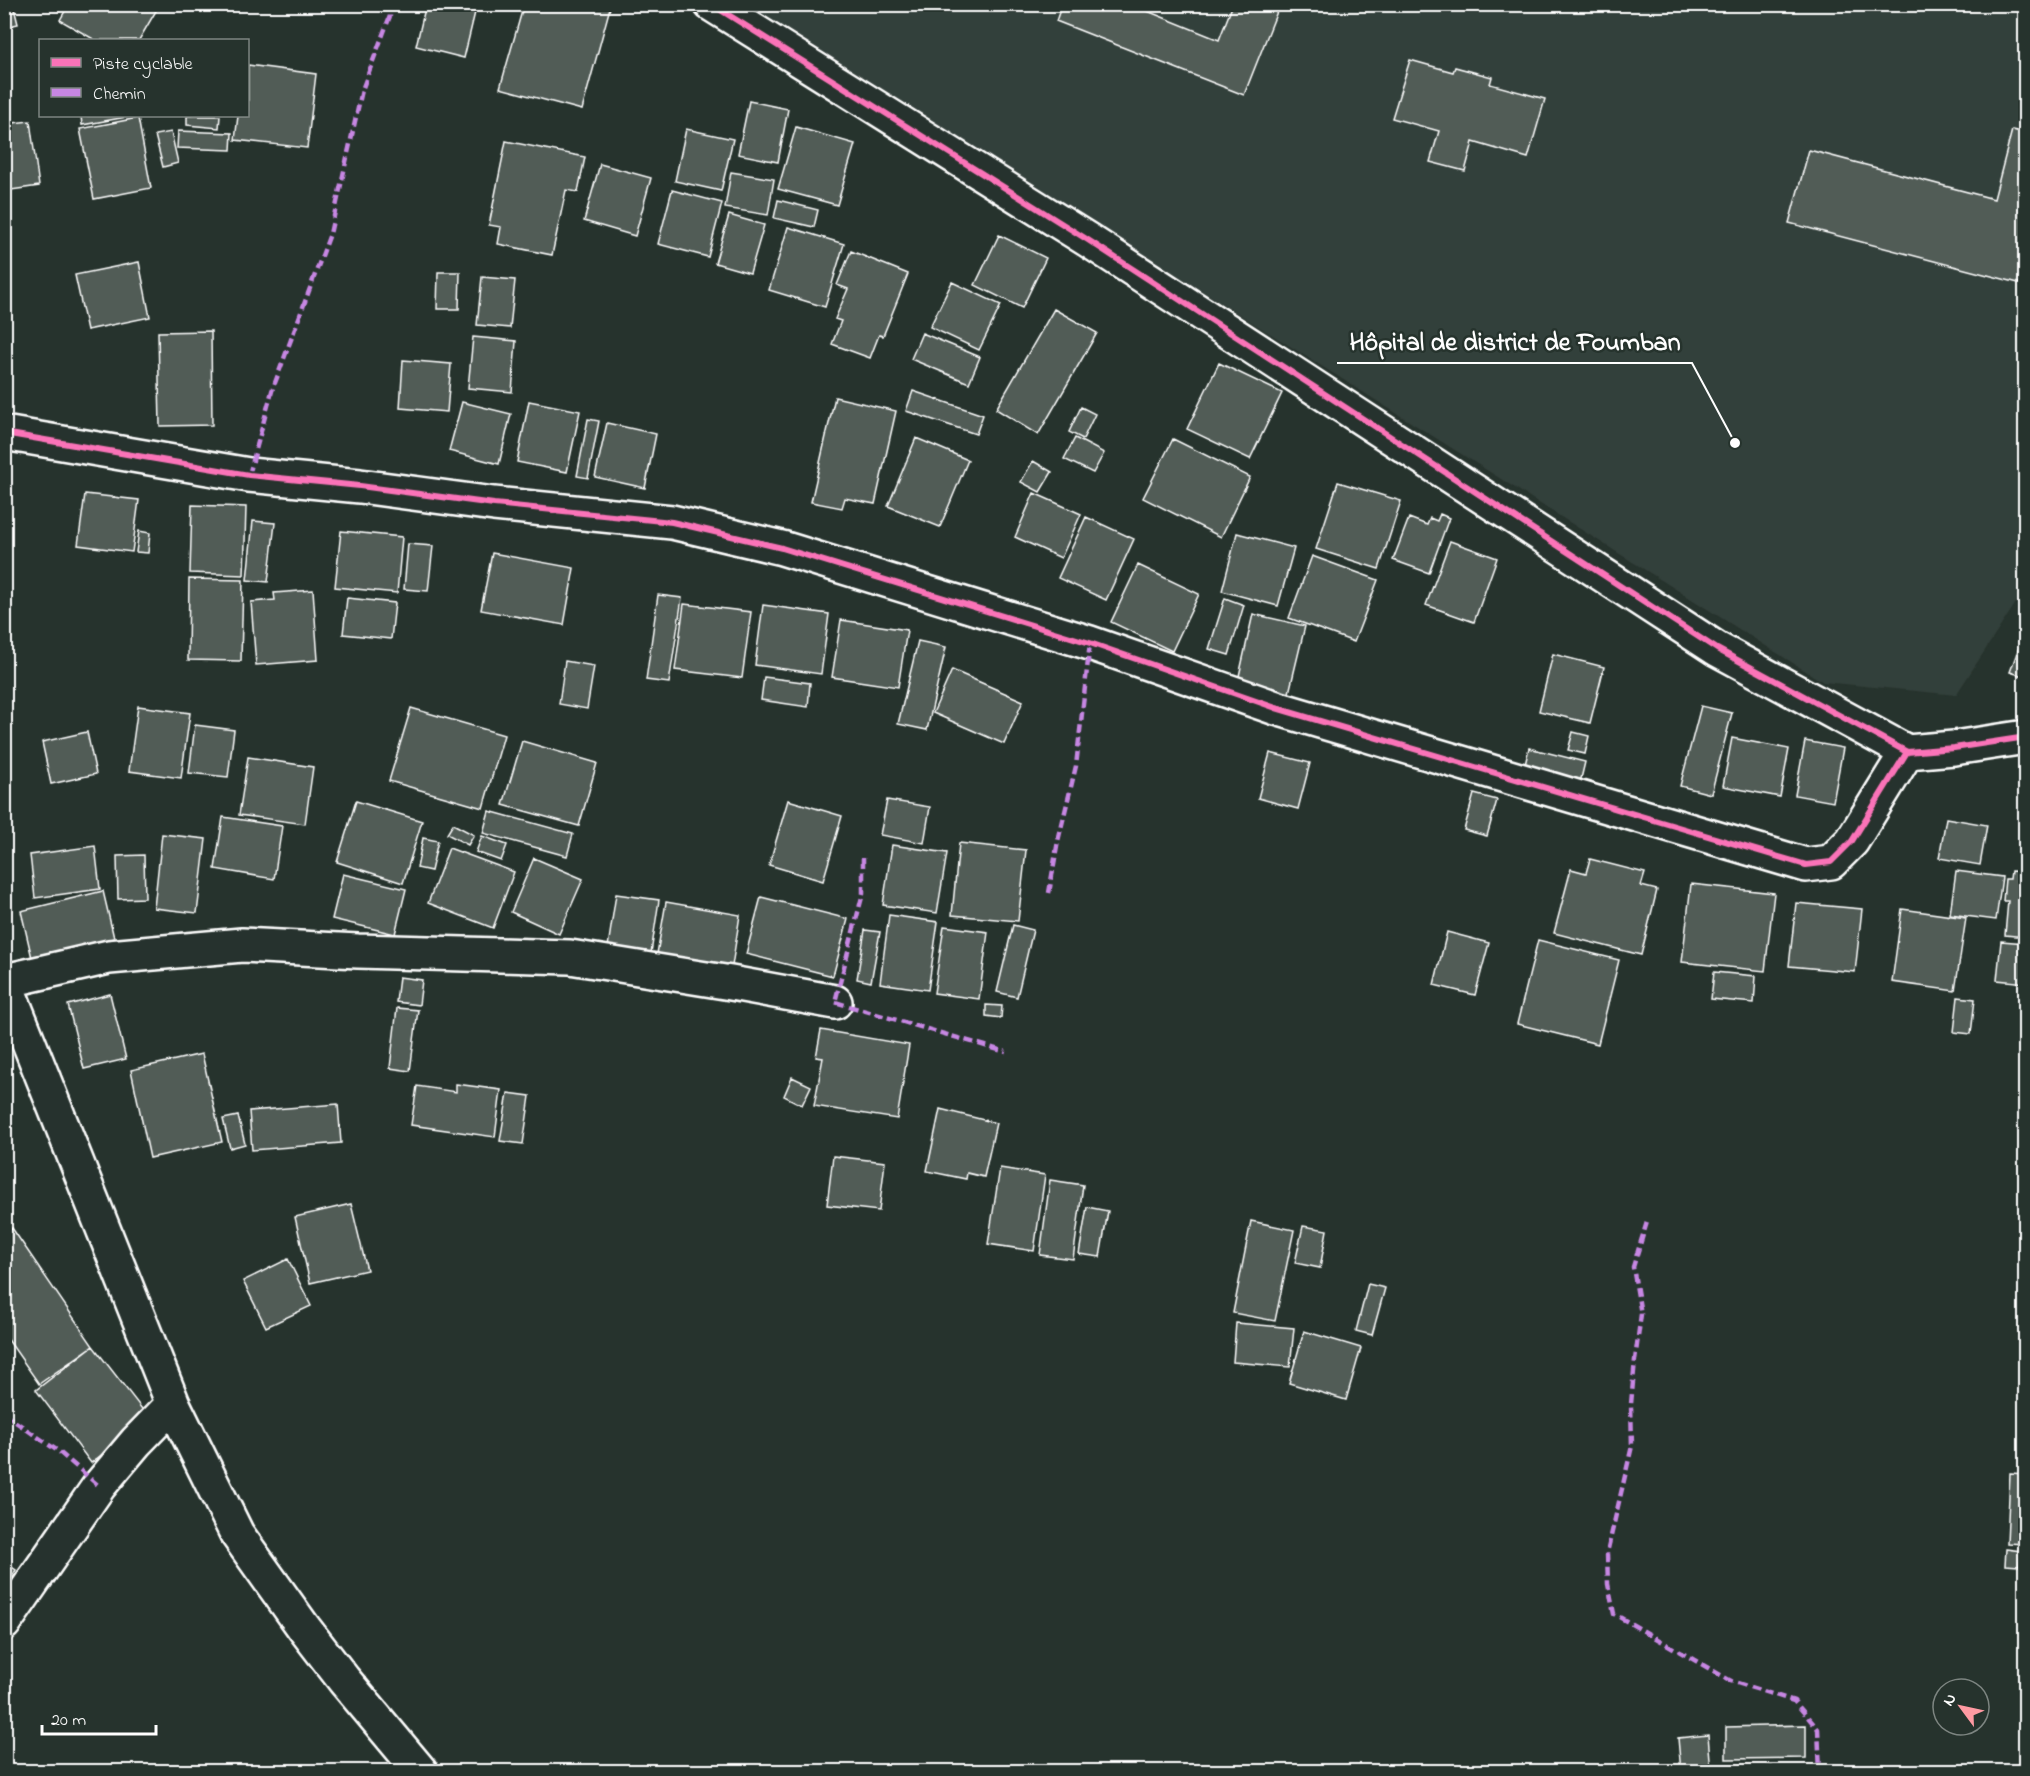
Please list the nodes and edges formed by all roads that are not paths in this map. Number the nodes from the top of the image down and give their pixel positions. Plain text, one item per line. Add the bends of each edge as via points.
1 (711, 4) edge
2 (4, 433) edge
3 (2025, 737) edge
4 (1907, 752) junction
5 (5, 981) edge
6 (835, 1002) dead end
7 (173, 1404) junction
8 (4, 1623) edge
9 (421, 1772) edge

1 - 4 street via 1088,240 1717,649
2 - 4 street via 249,475 672,522 782,548 1090,644 1276,708 1806,865 1831,862 1852,841
3 - 4 street
5 - 6 street via 109,957 242,945 570,957
5 - 7 street
7 - 8 street via 99,1486
7 - 9 street via 237,1534 317,1645

